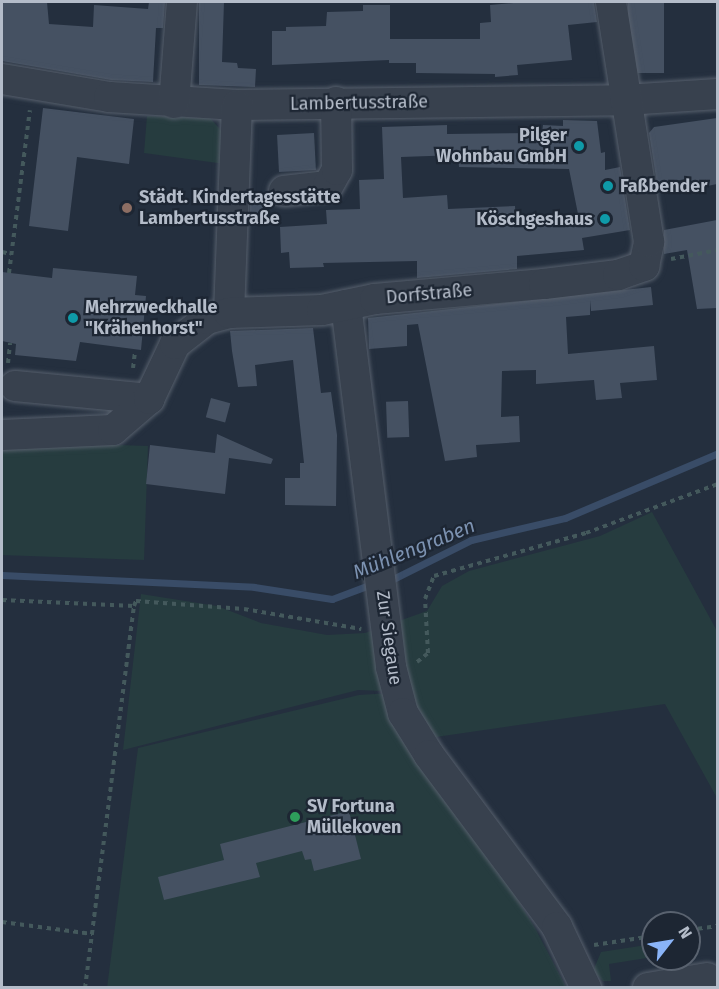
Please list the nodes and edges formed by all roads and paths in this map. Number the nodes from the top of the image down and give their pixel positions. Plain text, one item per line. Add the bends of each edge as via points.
1 (182, 2) edge
2 (611, 2) edge
3 (2, 79) edge
4 (34, 84) junction
5 (2, 85) edge
6 (717, 94) edge
7 (625, 100) junction
8 (336, 102) junction
9 (174, 103) junction
10 (237, 105) junction
11 (284, 191) dead end
12 (717, 250) edge
13 (2, 252) edge
14 (11, 254) junction
15 (663, 261) dead end
16 (9, 273) dead end
17 (346, 305) junction
18 (229, 314) junction
19 (15, 386) dead end
20 (149, 399) junction
21 (2, 435) edge
22 (717, 484) edge
23 (2, 600) edge
24 (134, 606) junction
25 (388, 639) junction
26 (2, 922) edge
27 (717, 926) edge
28 (701, 928) edge
29 (92, 934) junction
30 (641, 938) edge
31 (569, 949) junction
32 (707, 978) dead end
33 (85, 987) edge
34 (586, 987) edge
35 (648, 987) edge

1 - 9 street
2 - 7 street, Dorfstraße
3 - 4 street, Lambertusstraße
3 - 5 street
4 - 9 street, Lambertusstraße
4 - 14 path
6 - 7 street, Lambertusstraße
7 - 8 street, Lambertusstraße
7 - 17 street, Dorfstraße via 649,242 644,266 618,275
8 - 10 street, Lambertusstraße
8 - 11 street via 337,170 328,186
9 - 10 street, Lambertusstraße
10 - 18 street
12 - 15 path
13 - 14 path
14 - 16 path
17 - 18 street, Dorfstraße via 322,310
17 - 25 street, Zur Siegaue
18 - 20 street, Dorfstraße via 199,323 175,344
19 - 20 street
20 - 21 street, Dorfstraße via 113,430
22 - 25 path via 586,533 434,576 424,599 428,653 420,662
23 - 24 path
24 - 25 path via 136,601 244,609 366,629
24 - 29 path
25 - 31 street, Zur Siegaue via 404,713 418,738
26 - 29 path
27 - 28 path
29 - 33 path
30 - 31 path
31 - 34 street, Zur Siegaue
32 - 35 street

